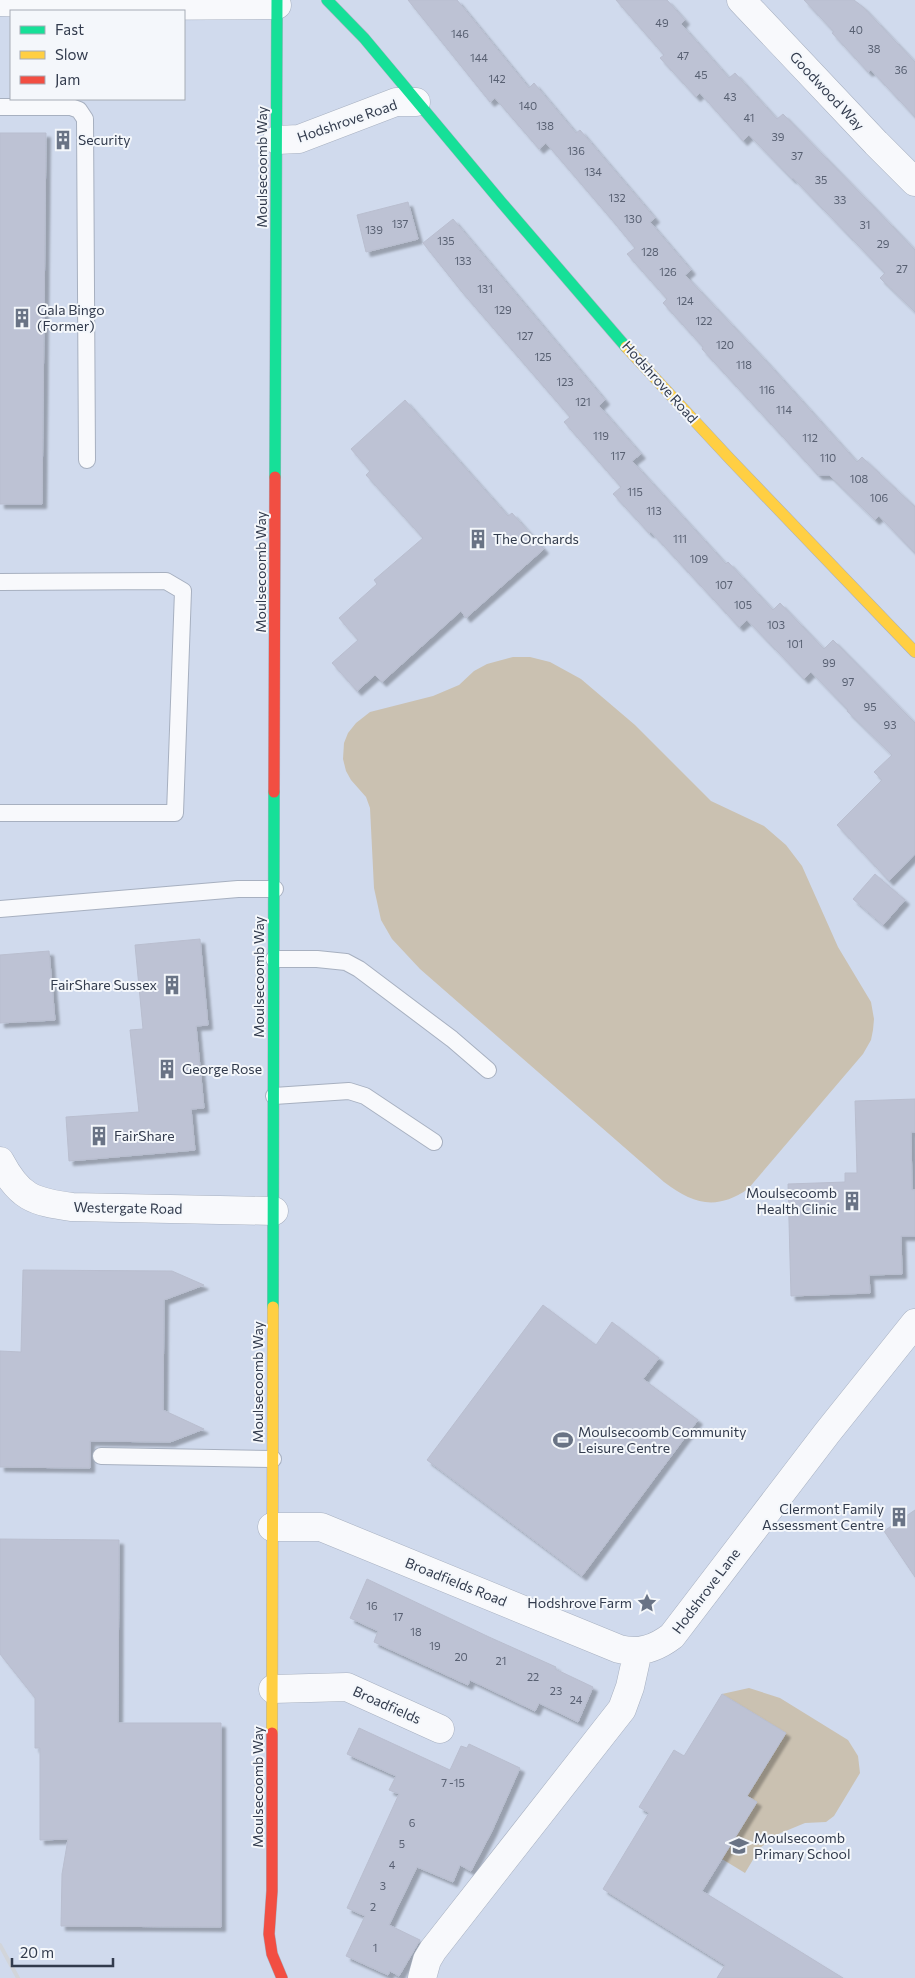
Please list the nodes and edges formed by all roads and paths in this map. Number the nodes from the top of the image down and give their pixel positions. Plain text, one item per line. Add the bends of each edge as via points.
1 (327, 0) edge
2 (741, 0) edge
3 (0, 2) edge
4 (88, 2) edge
5 (277, 3) edge
6 (416, 102) junction
7 (0, 107) edge
8 (277, 140) junction
9 (915, 182) edge
10 (88, 460) dead end
11 (0, 582) edge
12 (915, 652) edge
13 (0, 813) edge
14 (275, 889) junction
15 (0, 909) edge
16 (274, 959) junction
17 (488, 1070) dead end
18 (274, 1096) junction
19 (434, 1142) dead end
20 (0, 1162) edge
21 (274, 1211) junction
22 (915, 1323) edge
23 (101, 1456) dead end
24 (273, 1459) junction
25 (272, 1527) junction
26 (638, 1651) junction
27 (273, 1689) junction
28 (440, 1729) dead end
29 (272, 1954) junction
30 (264, 1970) dead end
31 (282, 1978) edge
32 (422, 1978) edge

1 - 6 street, Hodshrove Road via 359,32
2 - 9 street, Goodwood Way
3 - 4 street
4 - 5 street
5 - 8 street, Moulsecoomb Way
6 - 8 street, Hodshrove Road via 396,102 299,139
6 - 12 street, Hodshrove Road via 644,366 766,499
7 - 10 lane via 71,106 79,110 85,119
8 - 14 street, Moulsecoomb Way
11 - 13 lane via 166,581 183,591 175,813
14 - 15 lane via 238,889
14 - 16 street, Moulsecoomb Way
16 - 17 lane via 317,958 346,962 444,1033
16 - 18 street, Moulsecoomb Way
18 - 19 lane via 349,1091 365,1096
18 - 21 street, Moulsecoomb Way
20 - 21 street, Westergate Road via 9,1179 21,1191 52,1205
21 - 24 street, Moulsecoomb Way
22 - 26 street, Hodshrove Lane via 672,1636 657,1647
23 - 24 lane
24 - 25 street, Moulsecoomb Way
25 - 26 street, Broadfields Road via 321,1527 619,1649
25 - 27 street, Moulsecoomb Way
26 - 32 street via 622,1709 433,1950
27 - 28 street, Broadfields via 347,1687
27 - 29 street, Moulsecoomb Way
29 - 30 street
29 - 31 street, Moulsecoomb Way

